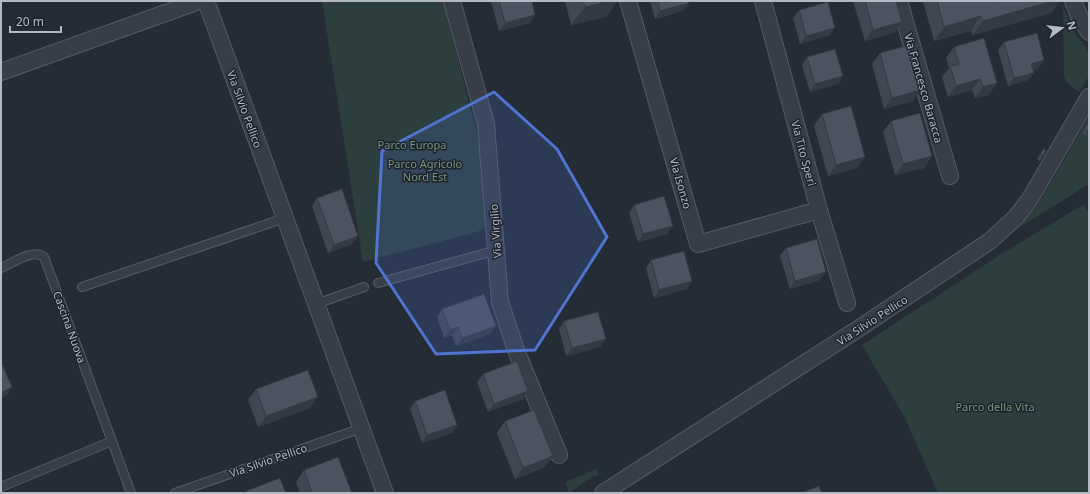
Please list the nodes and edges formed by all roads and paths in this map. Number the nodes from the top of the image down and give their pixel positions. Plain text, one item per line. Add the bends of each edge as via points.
1 (199, 1) edge
2 (206, 1) edge
3 (452, 1) edge
4 (628, 1) edge
5 (763, 1) edge
6 (899, 1) edge
7 (1073, 1) edge
8 (1089, 32) edge
9 (1, 72) edge
10 (1089, 97) edge
11 (950, 176) dead end
12 (819, 210) junction
13 (285, 218) junction
14 (497, 250) junction
15 (1, 268) edge
16 (378, 283) dead end
17 (364, 287) dead end
18 (82, 288) dead end
19 (846, 303) dead end
20 (316, 304) junction
21 (362, 428) junction
22 (112, 441) junction
23 (560, 455) dead end
24 (1, 487) edge
25 (131, 493) edge
26 (175, 493) edge
27 (385, 493) edge
28 (604, 493) edge

1 - 9 street
2 - 13 street, Via Silvio Pellico
3 - 14 street, Via Virgilio via 486,124
4 - 12 street, Via Isonzo via 698,244
5 - 12 street, Via Tito Speri
6 - 11 street, Via Francesco Baracca
7 - 8 street
10 - 28 street, Via Silvio Pellico via 1030,199 1012,221 990,241
12 - 19 street, Via Tito Speri
13 - 18 lane
13 - 20 street, Via Silvio Pellico
14 - 16 lane
14 - 23 street, Via Virgilio via 500,302 505,319
15 - 22 lane, Cascina Nuova via 34,254 44,257
17 - 20 lane
20 - 21 street, Via Silvio Pellico
21 - 26 lane, Via Silvio Pellico
21 - 27 street, Via Silvio Pellico
22 - 24 lane
22 - 25 lane, Cascina Nuova

